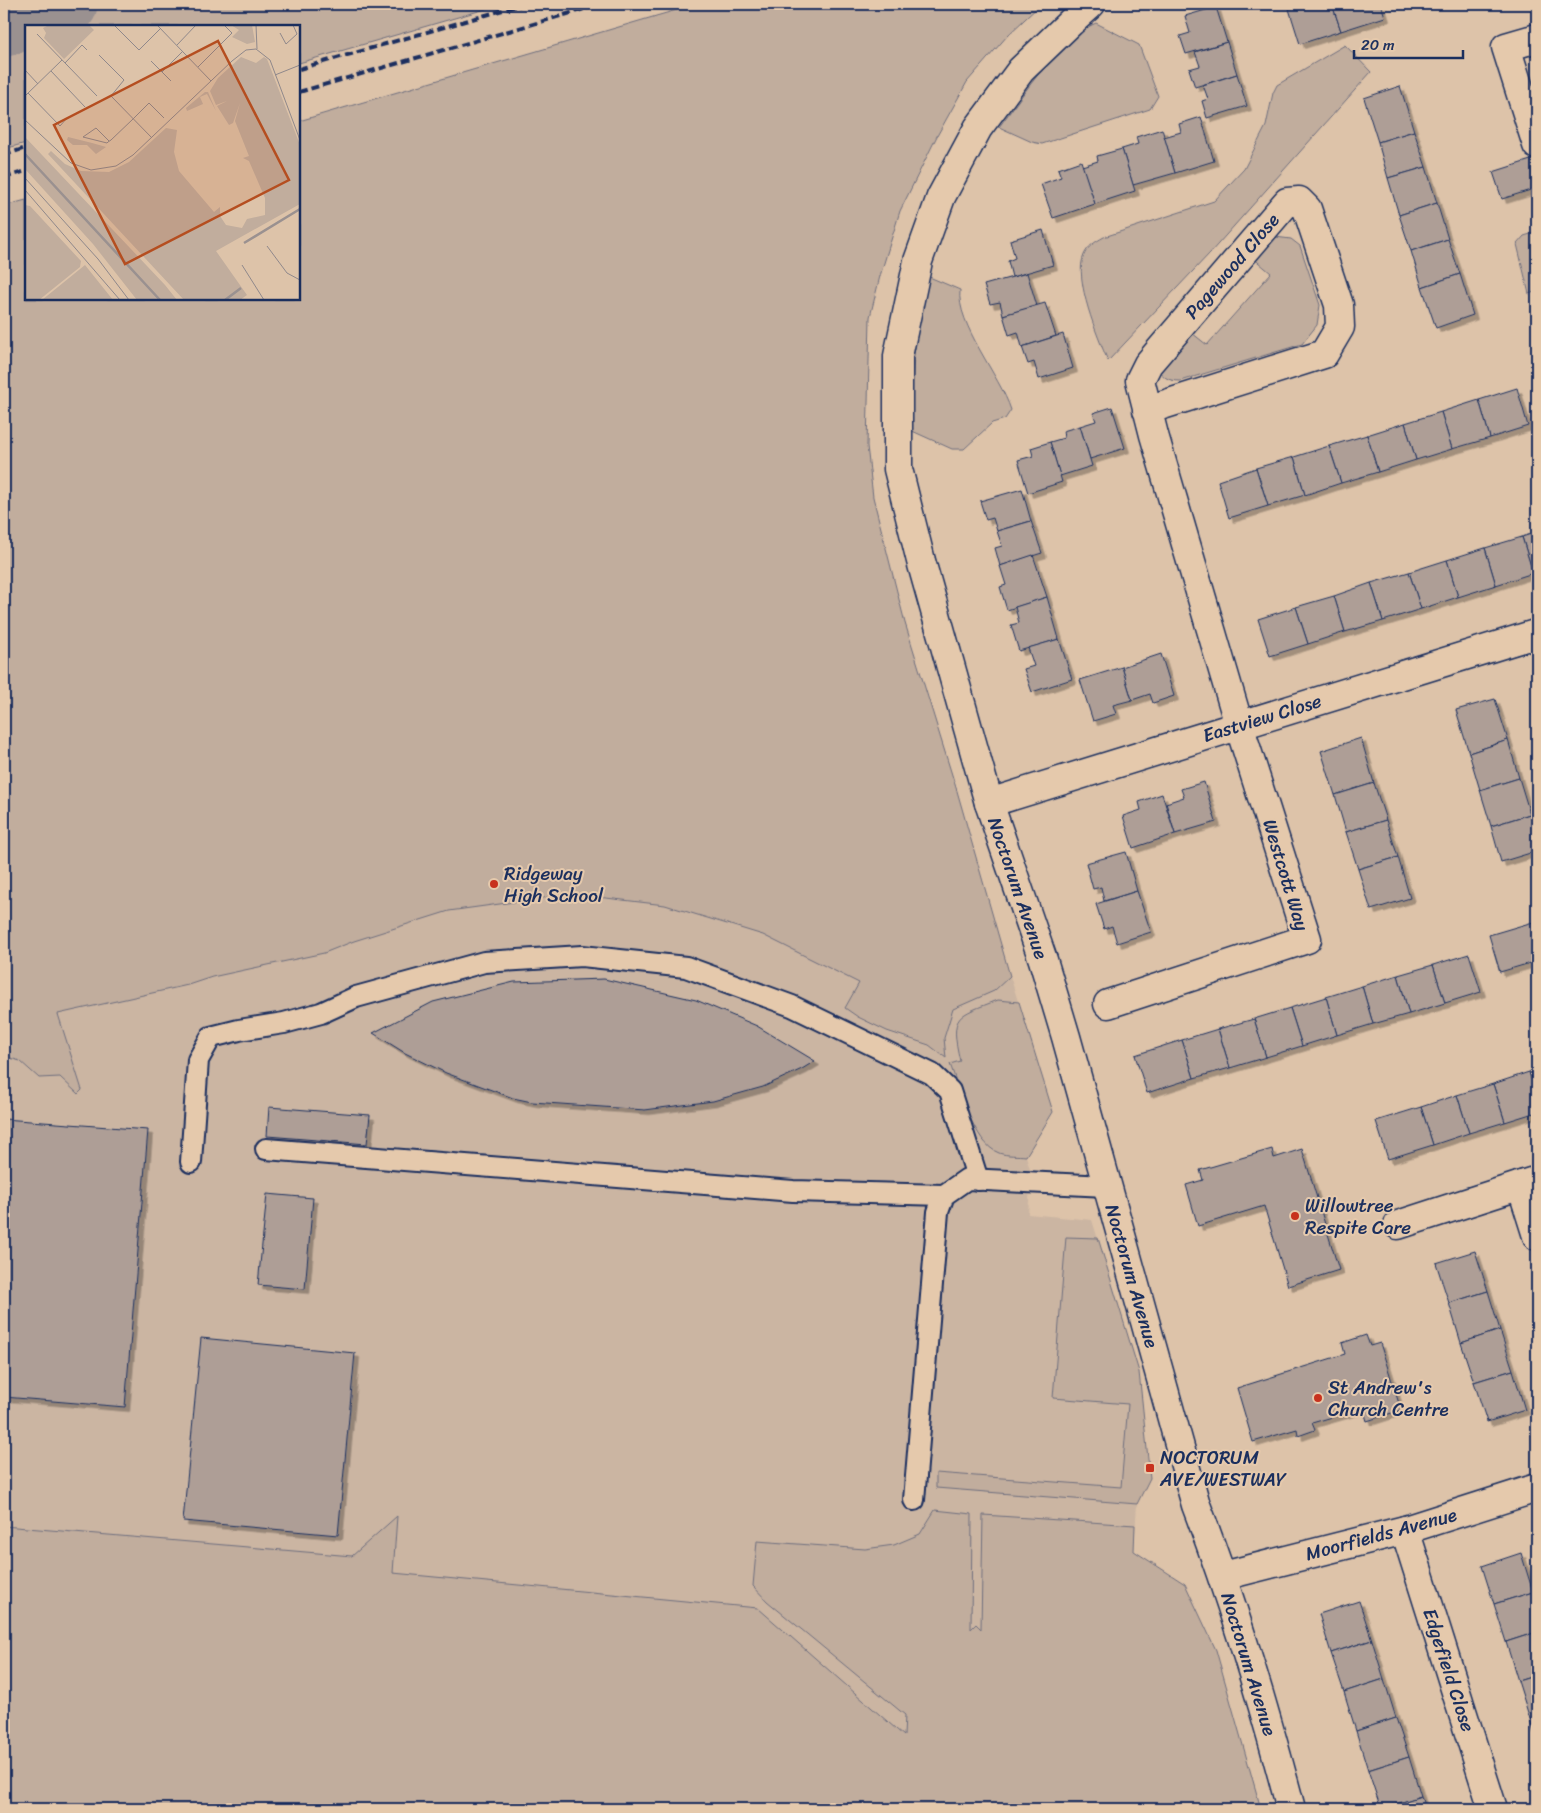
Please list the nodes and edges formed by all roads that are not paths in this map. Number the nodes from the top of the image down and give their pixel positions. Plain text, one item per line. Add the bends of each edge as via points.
1 (1092, 4) edge
2 (1537, 38) edge
3 (1537, 145) edge
4 (1147, 410) junction
5 (1537, 636) edge
6 (1239, 725) junction
7 (989, 803) junction
8 (1108, 1004) dead end
9 (266, 1148) dead end
10 (191, 1162) dead end
11 (978, 1180) junction
12 (1529, 1183) edge
13 (1106, 1186) junction
14 (944, 1195) junction
15 (1398, 1225) dead end
16 (1537, 1236) edge
17 (1537, 1488) edge
18 (914, 1500) dead end
19 (1405, 1530) junction
20 (1223, 1576) junction
21 (1290, 1809) edge
22 (1493, 1809) edge

1 - 7 street, Noctorum Avenue via 1021,70 978,128 941,197 918,261 898,356 898,469
2 - 3 street via 1506,47
4 - 4 street, Pagewood Close via 1140,380 1148,364 1287,202 1299,201 1307,209 1339,305 1340,327 1324,354
4 - 6 street, Pagewood Close
5 - 6 street, Eastview Close
6 - 7 street, Eastview Close
6 - 8 street, Westcott Way via 1306,939
7 - 13 street, Noctorum Avenue via 1043,960
9 - 14 lane via 793,1191
10 - 11 lane via 198,1060 212,1037 321,1013 356,997 484,962 582,956 686,967 792,1006 932,1074 950,1091
11 - 13 lane
11 - 14 lane via 966,1180
12 - 15 street
12 - 16 street
13 - 20 street, Noctorum Avenue via 1196,1506
14 - 18 lane via 938,1212
17 - 19 street, Moorfields Avenue
19 - 20 street, Moorfields Avenue
19 - 22 street, Edgefield Close
20 - 21 street, Noctorum Avenue via 1265,1710

